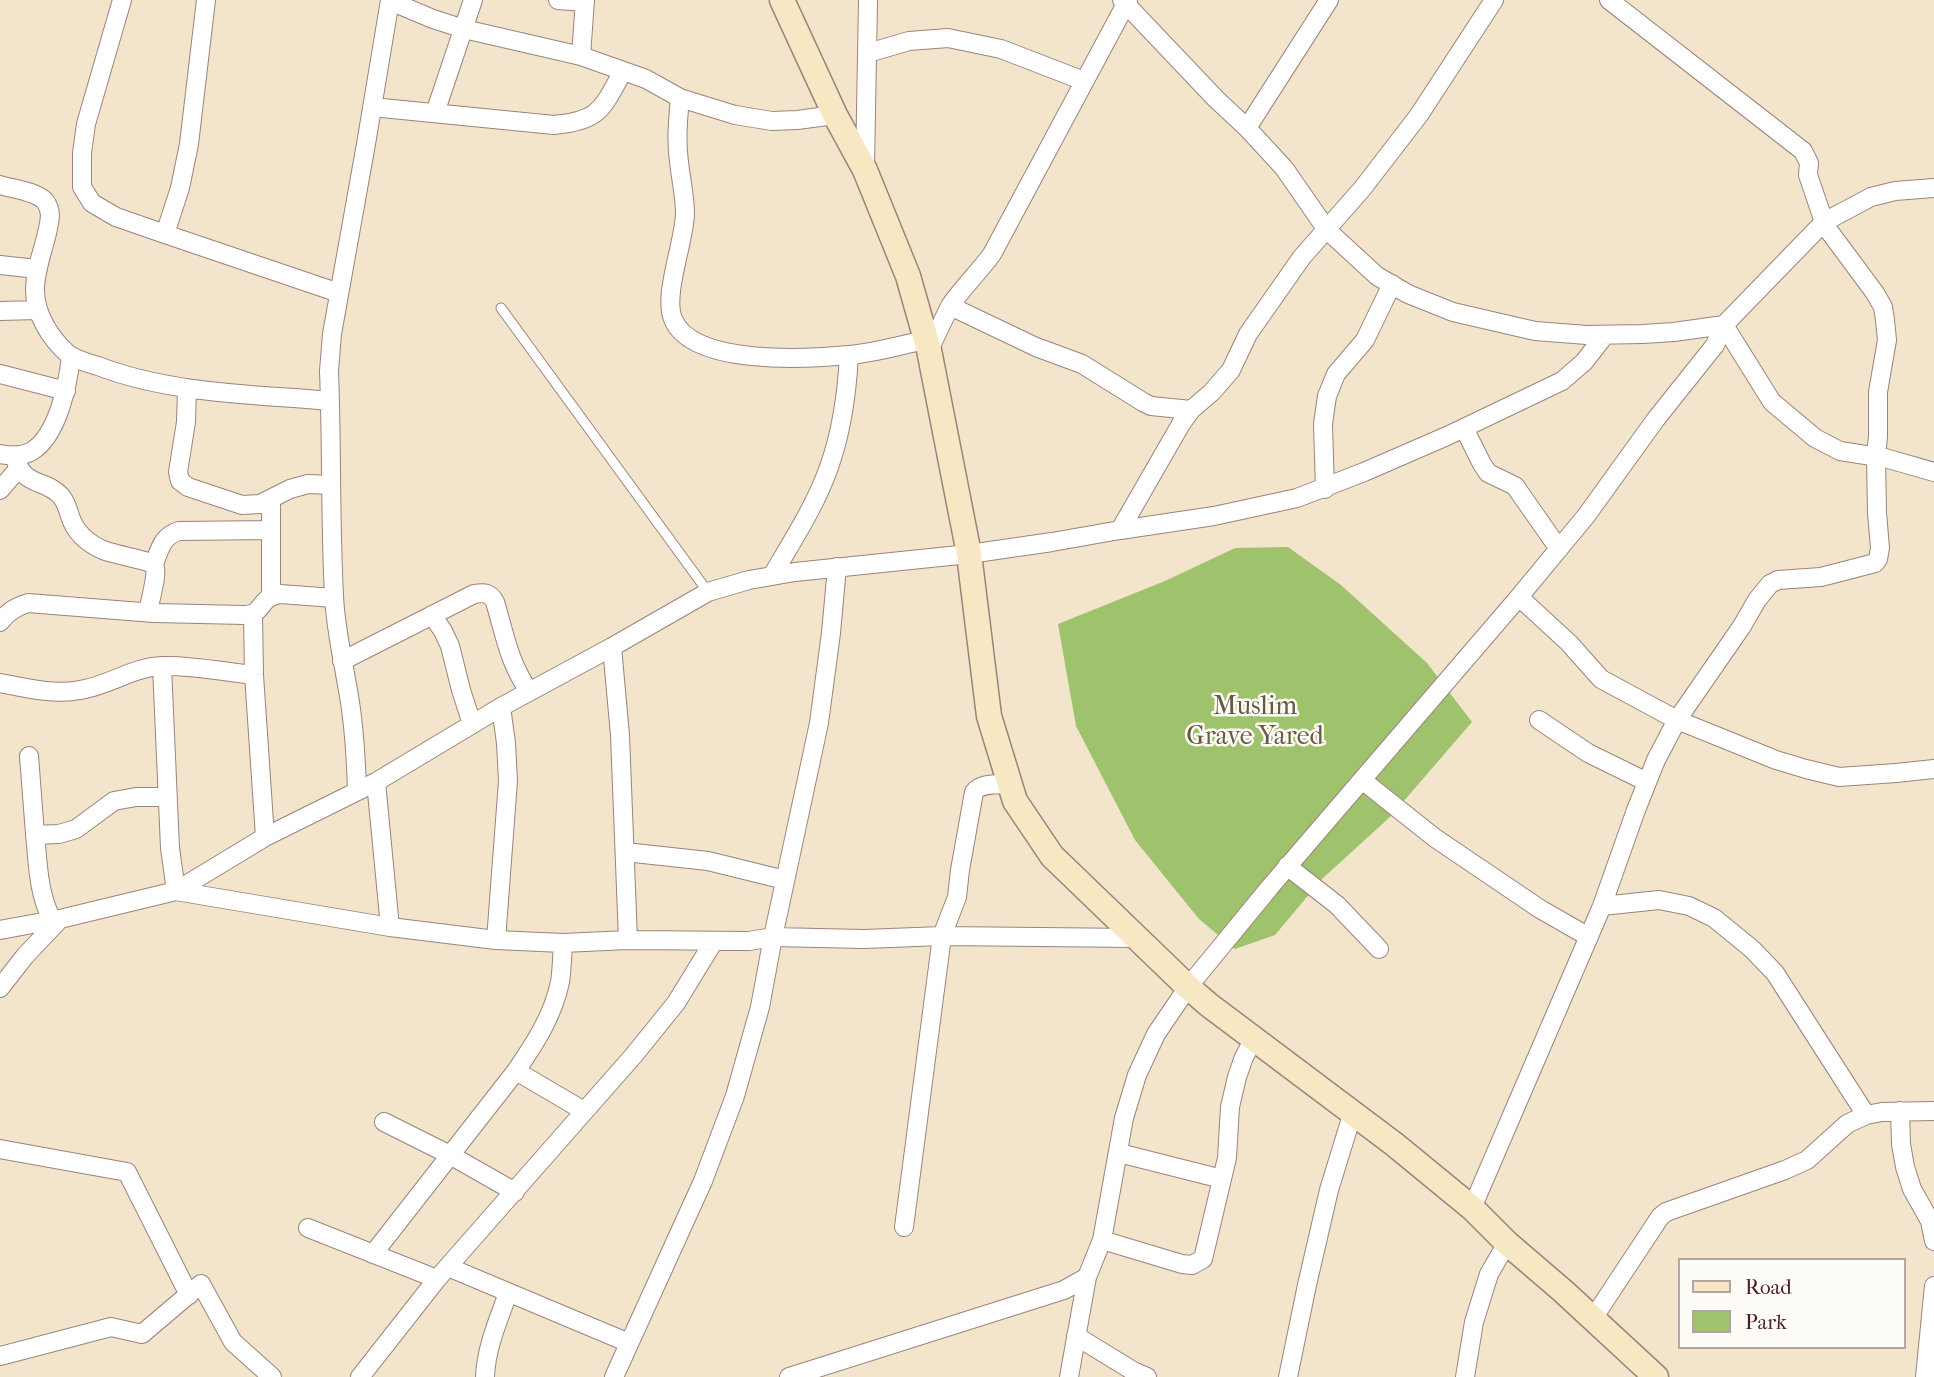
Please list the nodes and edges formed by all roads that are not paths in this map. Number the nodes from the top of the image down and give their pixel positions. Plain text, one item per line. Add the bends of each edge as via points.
1 (122, 0) edge
2 (206, 0) edge
3 (390, 0) edge
4 (473, 0) edge
5 (558, 0) edge
6 (782, 0) edge
7 (868, 0) edge
8 (1329, 0) edge
9 (1494, 0) edge
10 (1609, 0) edge
11 (585, 1) edge
12 (1125, 1) edge
13 (464, 29) junction
14 (867, 53) junction
15 (581, 56) junction
16 (623, 71) junction
17 (1083, 82) junction
18 (680, 98) junction
19 (372, 107) junction
20 (435, 113) junction
21 (835, 115) junction
22 (1247, 128) junction
23 (865, 170) junction
24 (0, 185) edge
25 (1934, 188) edge
26 (1825, 222) junction
27 (1327, 229) junction
28 (165, 234) junction
29 (0, 265) edge
30 (37, 269) junction
31 (1392, 285) junction
32 (339, 293) junction
33 (950, 306) junction
34 (501, 308) dead end
35 (38, 310) junction
36 (0, 312) edge
37 (1724, 325) junction
38 (1605, 335) junction
39 (928, 345) junction
40 (849, 355) junction
41 (71, 356) junction
42 (0, 374) edge
43 (187, 388) junction
44 (66, 391) junction
45 (330, 401) junction
46 (1191, 410) junction
47 (1464, 428) junction
48 (1876, 457) junction
49 (11, 460) edge
50 (1934, 472) edge
51 (331, 485) junction
52 (1325, 489) junction
53 (0, 490) edge
54 (271, 499) junction
55 (271, 530) junction
56 (1120, 530) junction
57 (1559, 549) junction
58 (969, 554) junction
59 (154, 564) junction
60 (836, 567) junction
61 (772, 576) junction
62 (708, 592) junction
63 (271, 595) junction
64 (1519, 597) junction
65 (334, 598) junction
66 (0, 601) edge
67 (18, 606) junction
68 (148, 612) junction
69 (253, 615) junction
70 (432, 615) junction
71 (0, 622) edge
72 (612, 647) junction
73 (342, 661) junction
74 (162, 666) junction
75 (254, 675) junction
76 (0, 682) edge
77 (529, 691) junction
78 (500, 707) junction
79 (1539, 720) dead end
80 (1677, 720) junction
81 (472, 724) junction
82 (30, 756) dead end
83 (1934, 769) edge
84 (1362, 780) junction
85 (376, 782) junction
86 (1647, 782) junction
87 (1010, 785) junction
88 (357, 791) junction
89 (167, 797) junction
90 (35, 835) junction
91 (265, 837) junction
92 (625, 852) junction
93 (1287, 866) junction
94 (785, 880) junction
95 (176, 891) junction
96 (1602, 906) junction
97 (56, 920) junction
98 (390, 927) junction
99 (0, 930) edge
100 (942, 936) junction
101 (773, 937) junction
102 (1589, 937) junction
103 (1136, 938) junction
104 (496, 940) junction
105 (628, 940) junction
106 (714, 941) junction
107 (563, 943) junction
108 (1379, 948) dead end
109 (1188, 987) junction
110 (0, 988) edge
111 (1254, 1039) junction
112 (516, 1071) junction
113 (584, 1111) junction
114 (1900, 1111) junction
115 (1934, 1111) edge
116 (1353, 1112) junction
117 (1866, 1115) junction
118 (384, 1122) dead end
119 (0, 1149) edge
120 (1119, 1153) junction
121 (450, 1155) junction
122 (1222, 1179) junction
123 (515, 1192) junction
124 (1472, 1208) junction
125 (904, 1227) dead end
126 (308, 1228) dead end
127 (1102, 1240) junction
128 (1934, 1241) edge
129 (1507, 1243) junction
130 (373, 1254) junction
131 (443, 1273) junction
132 (1087, 1277) junction
133 (1934, 1286) edge
134 (508, 1293) junction
135 (189, 1295) junction
136 (1592, 1320) junction
137 (1076, 1336) junction
138 (629, 1343) junction
139 (0, 1356) edge
140 (272, 1377) edge
141 (360, 1377) edge
142 (485, 1377) edge
143 (614, 1377) edge
144 (789, 1377) edge
145 (1069, 1377) edge
146 (1147, 1377) edge
147 (1288, 1377) edge
148 (1465, 1377) edge
149 (1656, 1377) edge
150 (1926, 1377) edge

1 - 28 street via 86,124 82,187 92,203 116,217
2 - 28 street via 189,144
3 - 13 street
3 - 19 street
4 - 13 street
5 - 11 street
6 - 21 main road
7 - 14 street
8 - 22 street
9 - 27 street via 1419,115
10 - 26 street via 1803,151
11 - 15 street
12 - 17 street
12 - 22 street
13 - 15 street
13 - 20 street
14 - 17 street via 909,41 948,38 1001,49
14 - 23 street
15 - 16 street
16 - 18 street
16 - 20 street via 605,104 593,116 575,123
17 - 33 street via 992,254
18 - 21 street via 772,121
18 - 40 street via 677,133 685,216 670,302 673,319 682,332 705,346 740,356
19 - 20 street
19 - 32 street
21 - 23 main road
22 - 27 street via 1284,168
23 - 39 main road via 908,276
24 - 30 street via 30,193 47,204 50,217
25 - 26 street via 1871,197
26 - 37 street
26 - 48 street via 1883,307 1887,340 1878,392
27 - 31 street
27 - 46 street via 1248,334 1231,370
28 - 32 street
29 - 30 street
30 - 35 street
31 - 38 street via 1453,312 1504,325
31 - 52 street via 1365,340 1336,374 1327,396
32 - 45 street via 332,334
33 - 39 street
33 - 46 street via 1082,364 1151,406
34 - 62 lane
35 - 36 street
35 - 41 street
37 - 38 street
37 - 48 street via 1772,402 1800,427 1840,451
37 - 57 street via 1715,345
38 - 47 street via 1562,381
39 - 40 street
39 - 58 main road
40 - 61 street via 843,411 829,467
41 - 43 street via 139,379
41 - 44 street
42 - 44 street
43 - 45 street
43 - 54 street via 180,481 242,505
44 - 49 street via 44,440
45 - 51 street
46 - 56 street
47 - 52 street
47 - 57 street via 1488,473 1515,486
48 - 50 street
48 - 80 street via 1880,548 1875,563 1770,584
49 - 53 street
49 - 59 street via 26,477 61,496 77,532 87,541 113,554
51 - 54 street via 308,484
51 - 65 street
52 - 56 street via 1256,509
54 - 55 street
55 - 59 street via 179,531 163,540
55 - 63 street
56 - 58 street
57 - 64 street
58 - 60 street
58 - 87 main road via 989,716
59 - 68 street
60 - 61 street
60 - 94 street via 819,723
61 - 62 street
62 - 72 street
63 - 65 street
63 - 69 street
64 - 80 street via 1601,679
64 - 84 street
65 - 73 street
66 - 67 street
67 - 68 street
67 - 71 street
68 - 69 street
69 - 75 street
70 - 73 street
70 - 77 street via 474,594 491,595 512,661
70 - 81 street via 450,646
72 - 77 street
72 - 92 street
73 - 88 street
74 - 75 street
74 - 76 street via 80,691 27,689
74 - 89 street
75 - 91 street
77 - 78 street
78 - 81 street
78 - 104 street via 508,781
79 - 86 street via 1578,747
80 - 83 street via 1776,760 1839,777
80 - 86 street
81 - 85 street
82 - 90 street
84 - 93 street
84 - 102 street via 1446,845
85 - 88 street
85 - 98 street
86 - 96 street
87 - 100 street via 982,786 974,792 957,897
87 - 103 main road via 1015,801 1052,856
88 - 91 street
89 - 90 street via 114,801 76,829
89 - 95 street
90 - 97 street via 42,893 46,909
91 - 95 street
92 - 94 street via 708,861
92 - 105 street
93 - 108 street via 1337,905
93 - 109 street
94 - 101 street
95 - 97 street
95 - 98 street
96 - 102 street
96 - 117 street via 1659,900 1689,906 1714,918 1775,973
97 - 99 street
97 - 110 street
98 - 104 street
100 - 101 street
100 - 103 street
100 - 125 street
101 - 106 street
101 - 138 street via 760,1007 735,1096
102 - 124 street
103 - 109 main road
104 - 107 street
105 - 106 street
105 - 107 street
106 - 113 street via 676,1003
107 - 112 street via 552,1012
109 - 111 main road
109 - 120 street via 1156,1034 1137,1075
111 - 116 main road
111 - 122 street via 1230,1107
112 - 113 street
112 - 121 street
113 - 123 street
114 - 115 street
114 - 117 street
114 - 128 street via 1905,1167 1930,1221
116 - 124 main road
116 - 147 street via 1329,1190
117 - 136 street via 1847,1124 1807,1160 1666,1212
118 - 121 street
119 - 135 street via 127,1172
120 - 122 street
120 - 127 street
121 - 123 street
121 - 130 street
122 - 127 street via 1203,1259 1192,1265
123 - 131 street
124 - 129 main road
126 - 130 street
127 - 132 street
129 - 136 main road
129 - 148 street via 1489,1274 1474,1322
130 - 131 street
131 - 134 street
131 - 141 street
132 - 137 street
132 - 144 street via 1064,1290
133 - 150 street
134 - 138 street
134 - 142 street via 492,1336
135 - 139 street via 142,1334 111,1327
135 - 140 street via 201,1284 233,1342
136 - 149 main road
137 - 145 street
137 - 146 street
138 - 143 street

